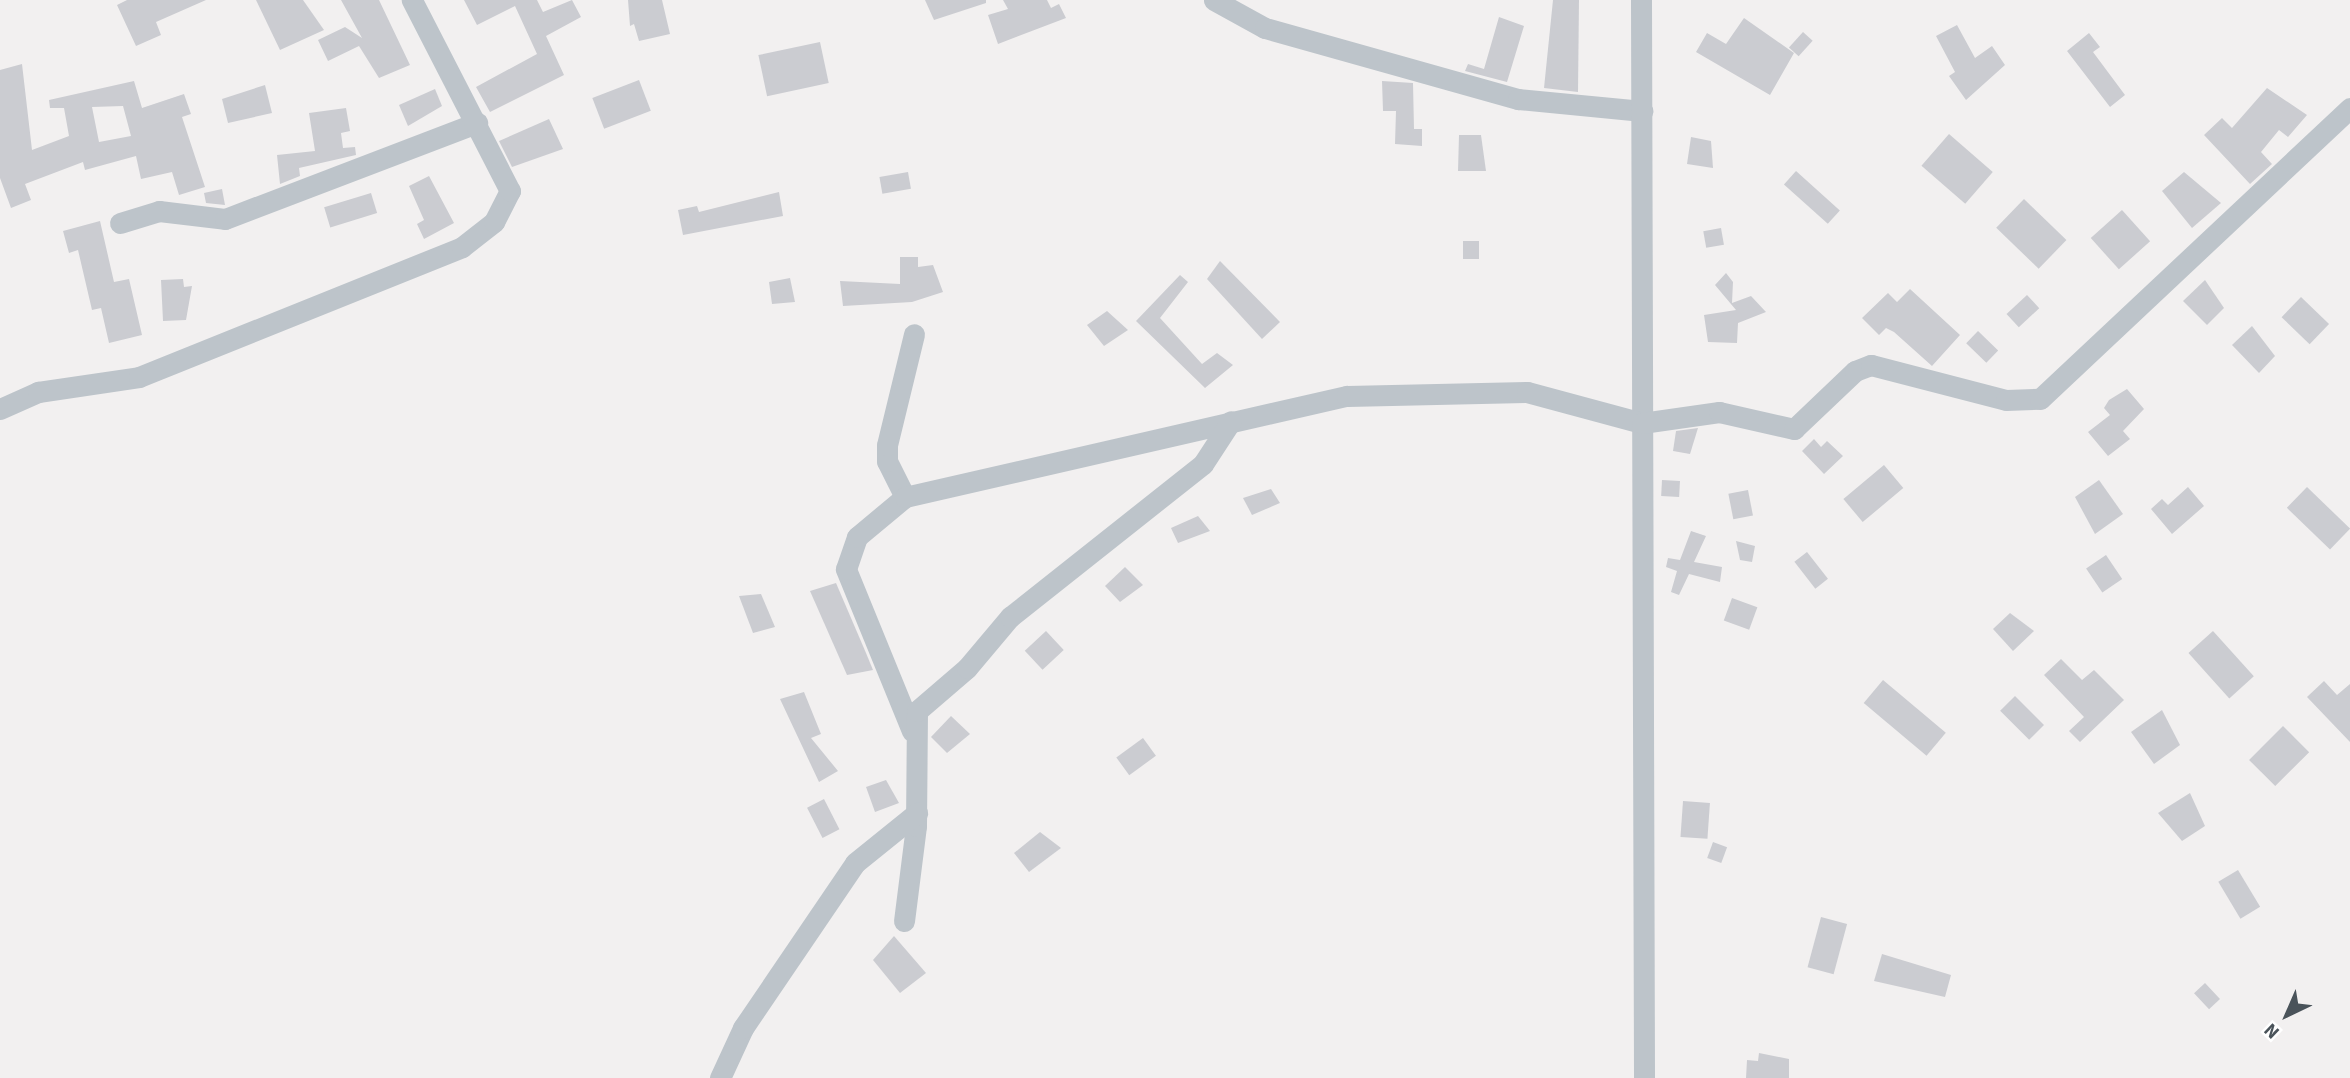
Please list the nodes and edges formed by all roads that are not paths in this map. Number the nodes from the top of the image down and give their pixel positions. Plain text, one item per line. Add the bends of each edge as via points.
1 (412, 0) edge
2 (1214, 0) edge
3 (1641, 0) edge
4 (2350, 108) edge
5 (1642, 111) junction
6 (477, 123) junction
7 (120, 223) dead end
8 (914, 334) dead end
9 (0, 409) edge
10 (1231, 421) junction
11 (1642, 423) junction
12 (905, 497) junction
13 (912, 731) junction
14 (916, 813) junction
15 (904, 921) dead end
16 (720, 1078) edge
17 (1644, 1078) edge

1 - 6 street
2 - 5 street via 1265,28 1518,99
3 - 5 street
4 - 11 street via 2040,399 2006,400 1871,365 1855,371 1794,429 1719,412
5 - 11 street
6 - 7 street via 225,219 159,211
6 - 9 street via 510,191 494,222 462,247 139,377 38,392
8 - 12 street via 887,445 887,461
10 - 11 street via 1347,396 1467,389 1527,392
10 - 12 street
10 - 13 street via 1203,464 1010,617 953,682 922,704
11 - 17 street
12 - 13 street via 857,537 846,569
13 - 14 street
14 - 15 street
14 - 16 street via 855,863 756,1008

